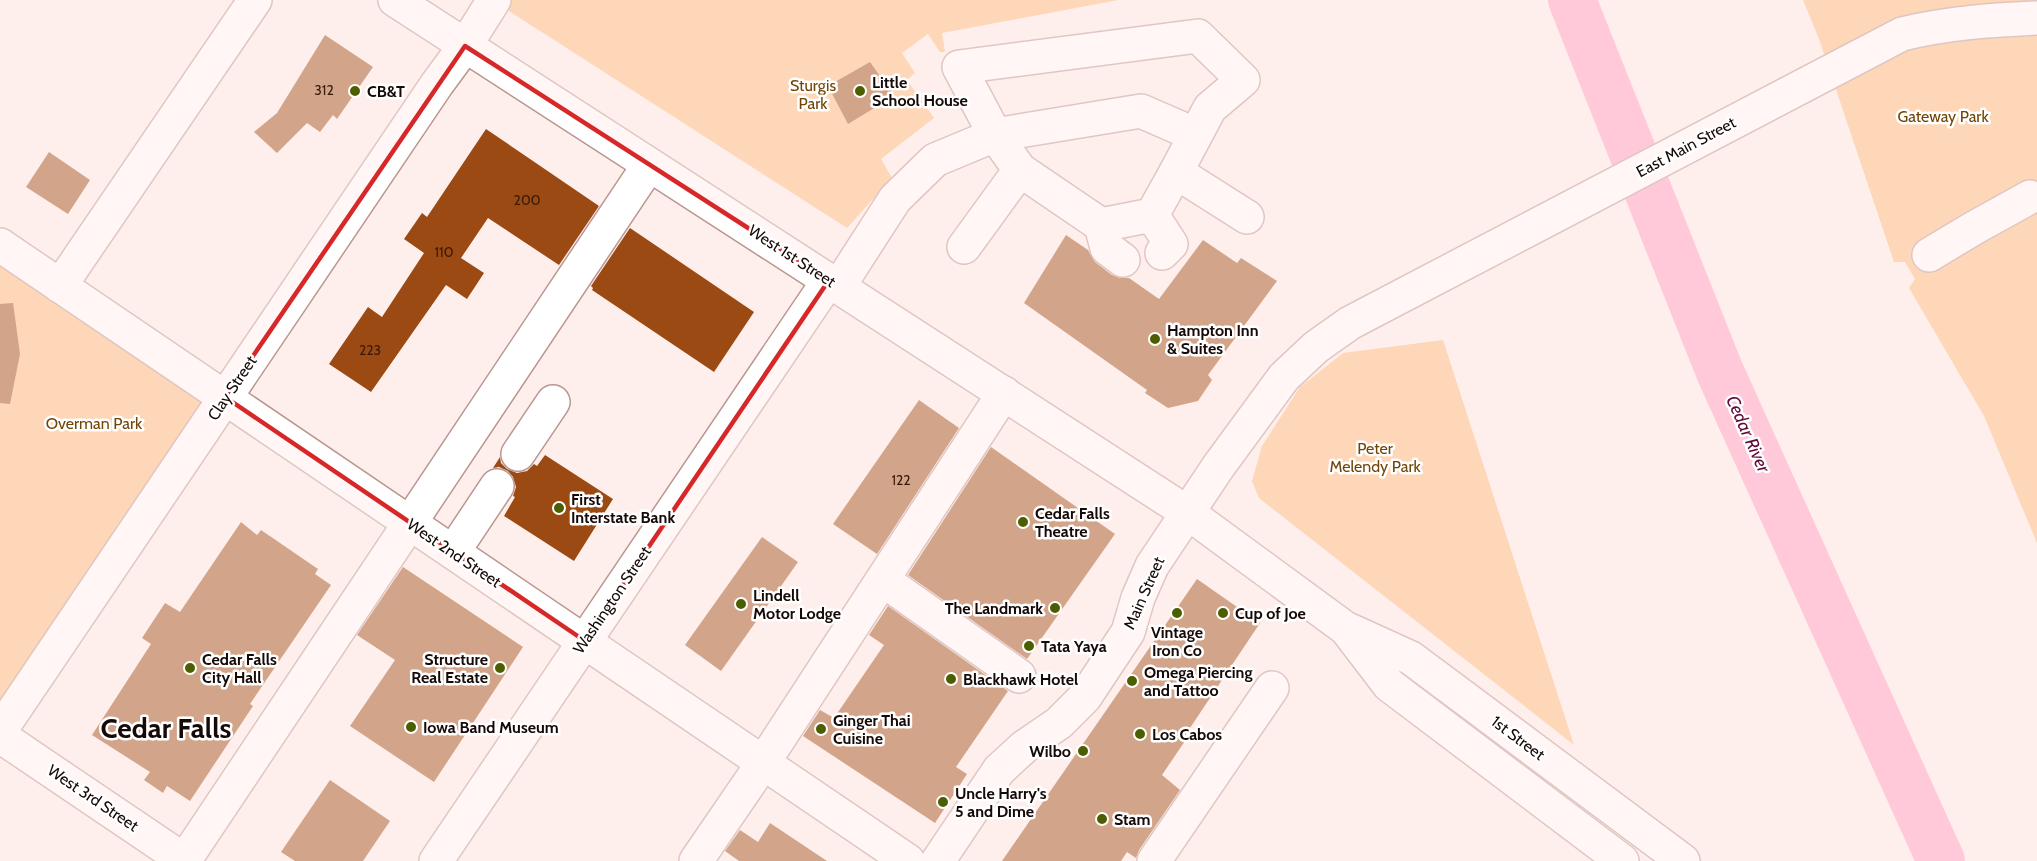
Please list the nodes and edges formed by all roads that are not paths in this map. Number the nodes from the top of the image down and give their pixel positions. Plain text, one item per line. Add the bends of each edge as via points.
1 (255, 0) edge
2 (395, 0) edge
3 (494, 0) edge
4 (2037, 18) edge
5 (465, 46) junction
6 (1180, 128) dead end
7 (995, 135) junction
8 (649, 165) junction
9 (1020, 170) junction
10 (1176, 172) junction
11 (2030, 197) dead end
12 (1152, 214) junction
13 (1247, 217) dead end
14 (1101, 225) junction
15 (0, 245) edge
16 (964, 247) dead end
17 (1161, 253) dead end
18 (1929, 255) dead end
19 (1123, 260) dead end
20 (834, 283) junction
21 (60, 286) junction
22 (1350, 323) joint
23 (1004, 393) junction
24 (225, 397) junction
25 (553, 402) dead end
26 (518, 454) dead end
27 (497, 486) dead end
28 (1188, 513) junction
29 (410, 523) junction
30 (453, 552) junction
31 (883, 580) junction
32 (1345, 628) junction
33 (585, 641) junction
34 (1019, 676) dead end
35 (1272, 688) dead end
36 (0, 730) edge
37 (0, 736) edge
38 (763, 763) junction
39 (185, 861) edge
40 (436, 861) edge
41 (696, 861) edge
42 (908, 861) edge
43 (938, 861) edge
44 (1154, 861) edge
45 (1622, 861) edge
46 (1683, 861) edge

1 - 21 main road
2 - 5 main road, West 1st Street
3 - 5 main road, Clay Street
4 - 22 main road, East Main Street via 1929,27 1902,34
5 - 8 main road, West 1st Street
5 - 24 main road, Clay Street
6 - 7 main road, Washington Street via 1141,111
7 - 9 main road
7 - 10 main road via 959,67 1198,36 1243,80 1210,108
7 - 20 main road, Washington Street via 935,160 895,198
8 - 20 main road, West 1st Street
8 - 29 main road
9 - 14 main road
9 - 16 main road
10 - 12 main road
10 - 13 main road
11 - 18 main road
12 - 14 main road
12 - 17 main road via 1171,244
14 - 19 main road via 1107,248
15 - 21 main road, West 2nd Street
20 - 23 main road, West 1st Street
20 - 33 main road, Washington Street
21 - 24 main road, West 2nd Street
22 - 28 main road, Main Street via 1284,377
23 - 28 main road, West 1st Street
23 - 31 main road
24 - 29 main road, West 2nd Street
24 - 36 main road, Clay Street
25 - 26 main road
27 - 30 main road
28 - 32 main road, 1st Street
28 - 43 main road, Main Street via 1152,566 1128,632 1085,697 999,770
29 - 30 main road, West 2nd Street
29 - 39 main road
30 - 33 main road, West 2nd Street
31 - 34 main road
31 - 38 main road
32 - 45 main road, 1st Street via 1389,685
32 - 46 main road, 1st Street via 1411,657
33 - 38 main road, West 2nd Street
33 - 40 main road, Washington Street
35 - 44 main road
37 - 39 main road, West 3rd Street
38 - 41 main road
38 - 42 main road, West 2nd Street

